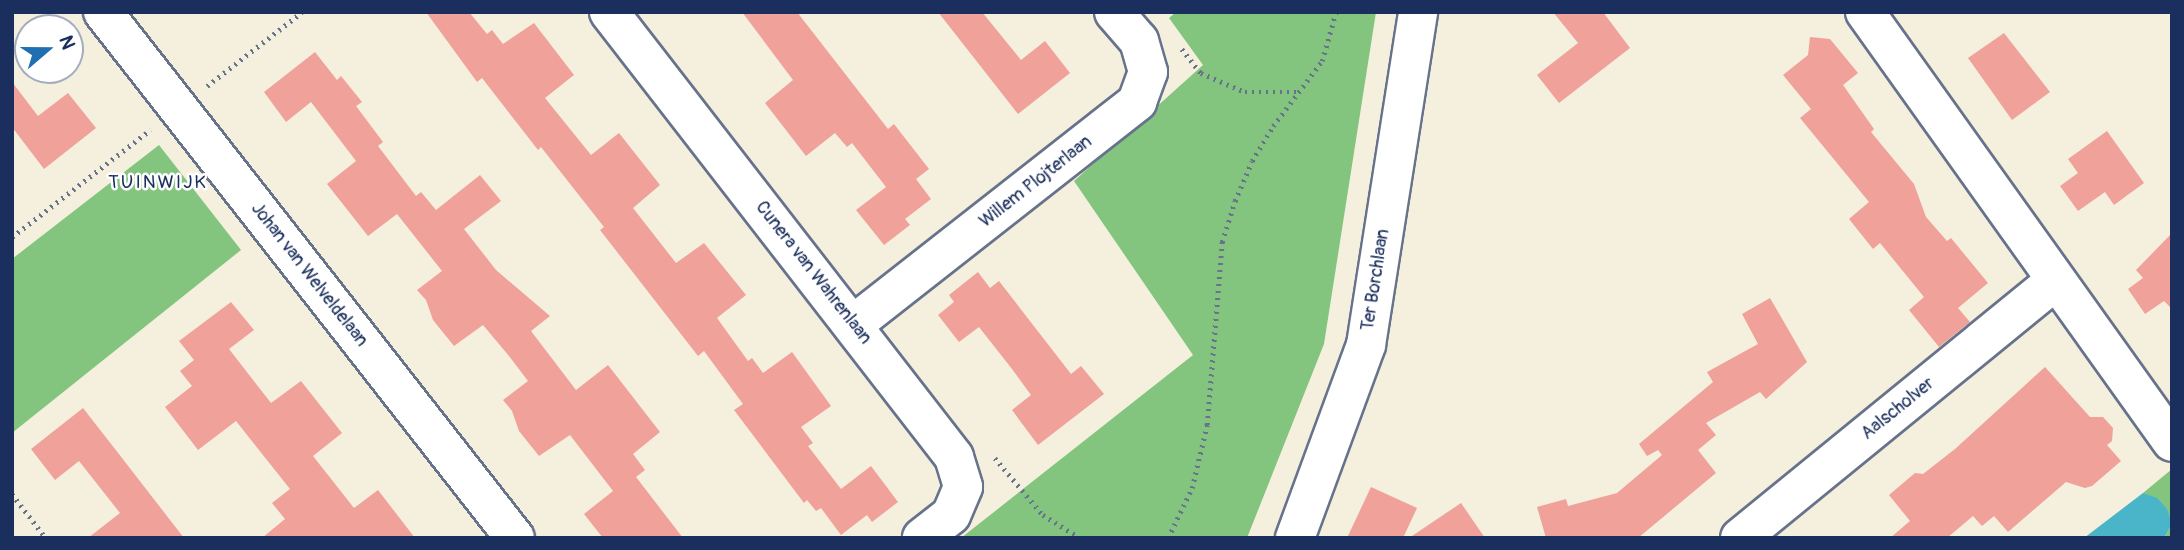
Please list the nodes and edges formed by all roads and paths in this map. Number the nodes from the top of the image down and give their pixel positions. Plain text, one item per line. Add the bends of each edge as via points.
1 (103, 12) edge
2 (610, 12) edge
3 (1114, 12) edge
4 (1336, 12) edge
5 (1419, 12) edge
6 (1865, 12) edge
7 (1177, 43) dead end
8 (1298, 93) junction
9 (2055, 281) junction
10 (854, 324) junction
11 (2172, 442) edge
12 (954, 457) junction
13 (12, 495) edge
14 (46, 538) edge
15 (515, 538) edge
16 (922, 538) edge
17 (1080, 538) edge
18 (1168, 538) edge
19 (1295, 538) edge
20 (1740, 538) edge

1 - 15 street, Johan van Welveldelaan
2 - 10 street, Cunera van Wahrenlaan
3 - 10 street, Willem Plojterlaan via 1139,41 1148,72 1137,102
4 - 8 path via 1321,61
5 - 19 street, Ter Borchlaan via 1366,345
6 - 9 street
7 - 8 path via 1200,73 1245,92
8 - 18 path via 1252,161 1222,242 1207,425 1192,488
9 - 11 street
9 - 20 street, Aalscholver
10 - 12 street, Cunera van Wahrenlaan
12 - 16 street, Cunera van Wahrenlaan via 964,488 951,515
12 - 17 path via 979,438 1043,515
13 - 14 path

